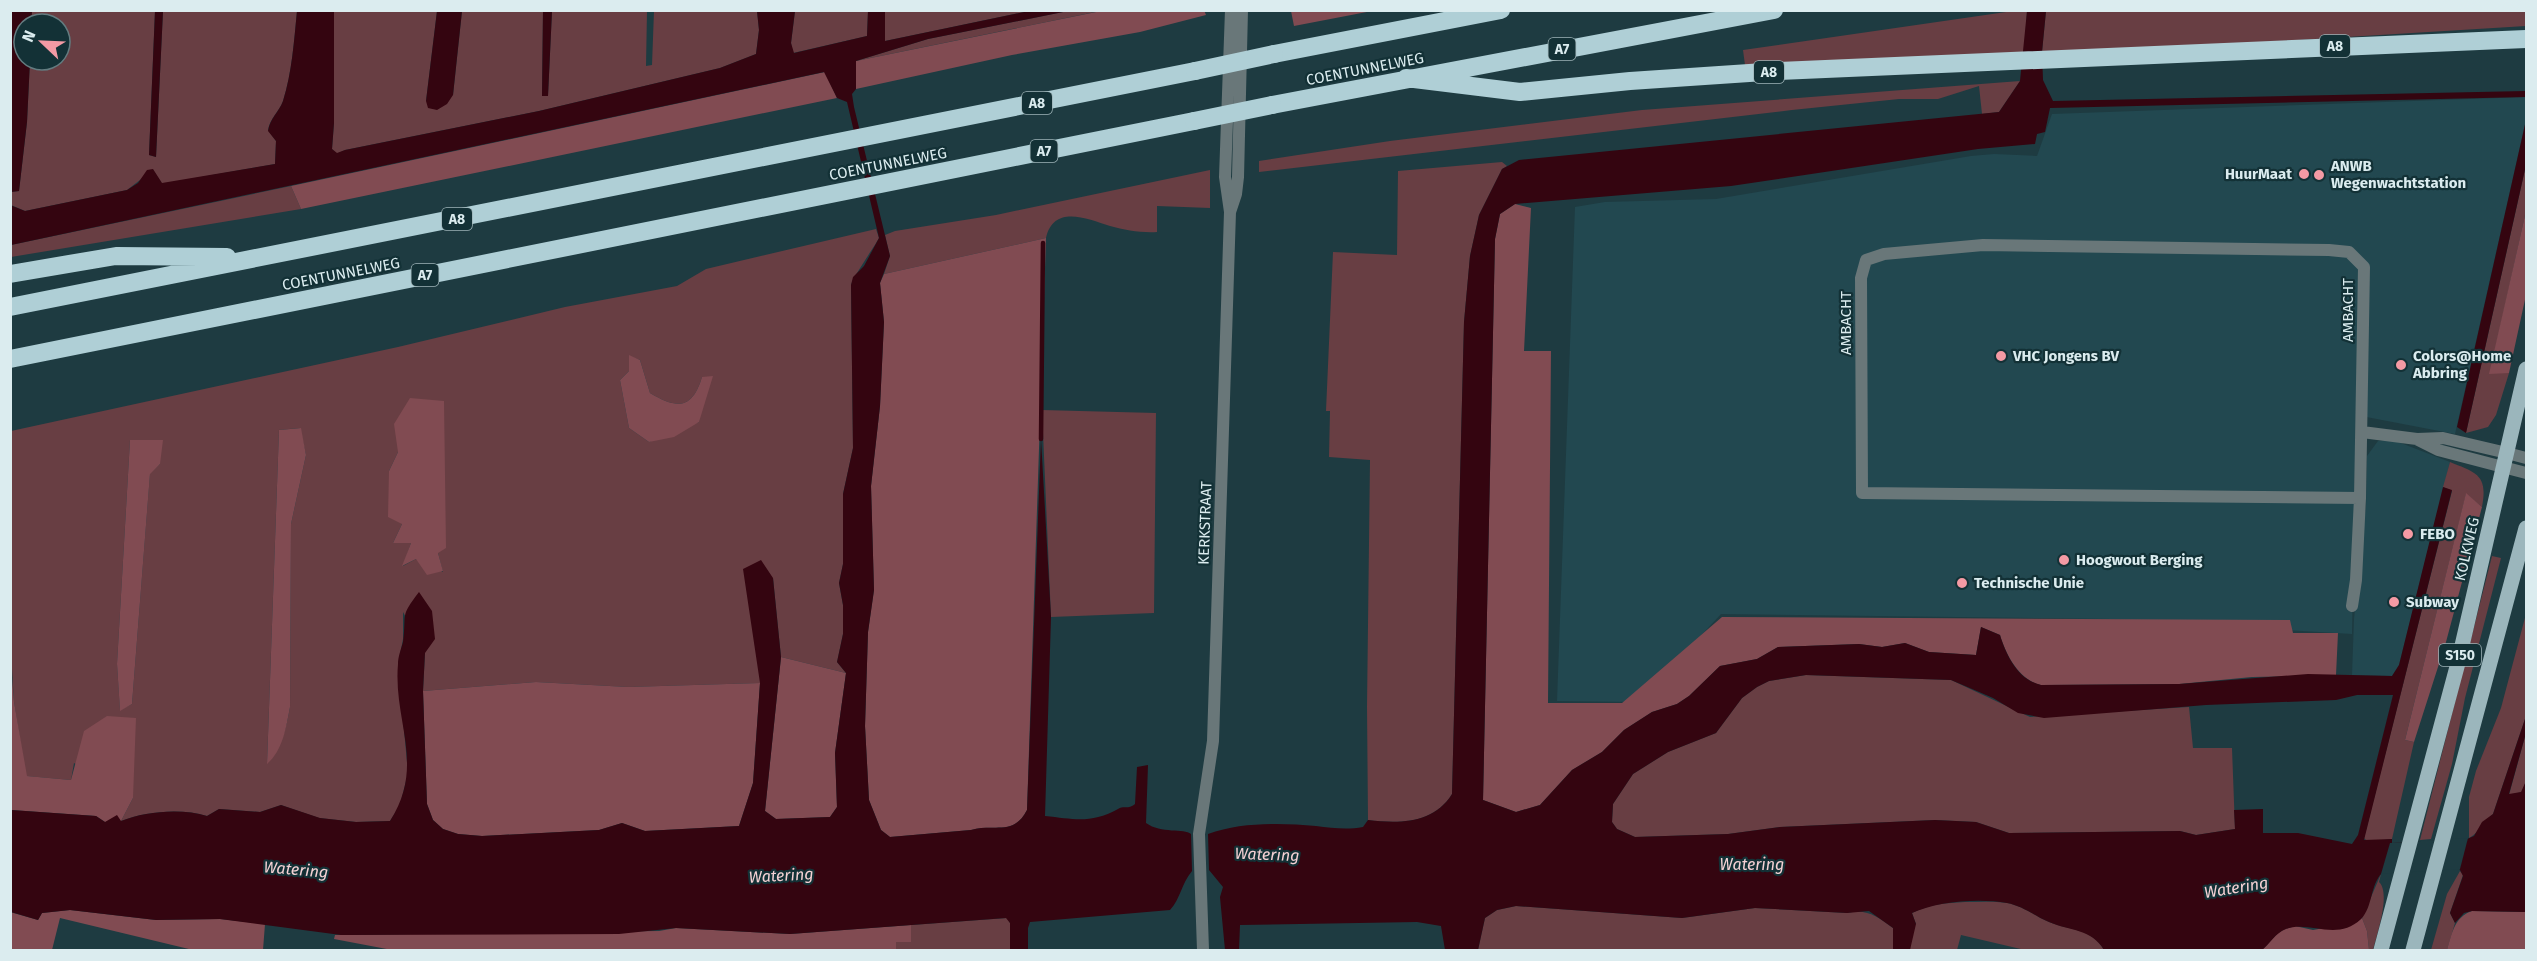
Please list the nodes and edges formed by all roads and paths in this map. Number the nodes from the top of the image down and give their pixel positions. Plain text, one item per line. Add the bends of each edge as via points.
1 (1231, 10) edge
2 (1242, 10) edge
3 (1471, 10) edge
4 (1501, 10) edge
5 (1774, 10) edge
6 (1426, 24) junction
7 (2526, 39) edge
8 (1406, 78) junction
9 (1230, 212) junction
10 (265, 258) junction
11 (10, 274) edge
12 (10, 307) edge
13 (10, 359) edge
14 (2526, 369) edge
15 (2362, 432) junction
16 (2526, 458) edge
17 (2505, 460) junction
18 (2526, 473) edge
19 (2360, 498) junction
20 (2526, 528) edge
21 (2352, 606) dead end
22 (1203, 951) edge
23 (2381, 951) edge
24 (2413, 951) edge

1 - 9 street, KERKSTRAAT via 1225,177
2 - 9 street, KERKSTRAAT via 1238,177
3 - 6 highway, A8
4 - 6 highway, COENTUNNELWEG / A8
5 - 8 highway, COENTUNNELWEG / A7
6 - 10 highway, COENTUNNELWEG / A8, bridge
7 - 8 highway, A8 via 1745,73 1520,92
8 - 13 highway, COENTUNNELWEG / A7, bridge
9 - 22 street, KERKSTRAAT via 1213,741 1199,834
10 - 11 highway, A8 via 116,256
10 - 12 highway, COENTUNNELWEG / A8
14 - 17 main road, KOLKWEG / S150
15 - 17 street via 2443,438
15 - 19 street, AMBACHT
15 - 19 street, AMBACHT via 2364,267 2349,252 1983,246 1884,254 1866,260 1861,278 1862,492
16 - 17 street
17 - 18 street
17 - 23 main road, KOLKWEG / S150 via 2458,663
19 - 21 street
20 - 24 main road, S150

